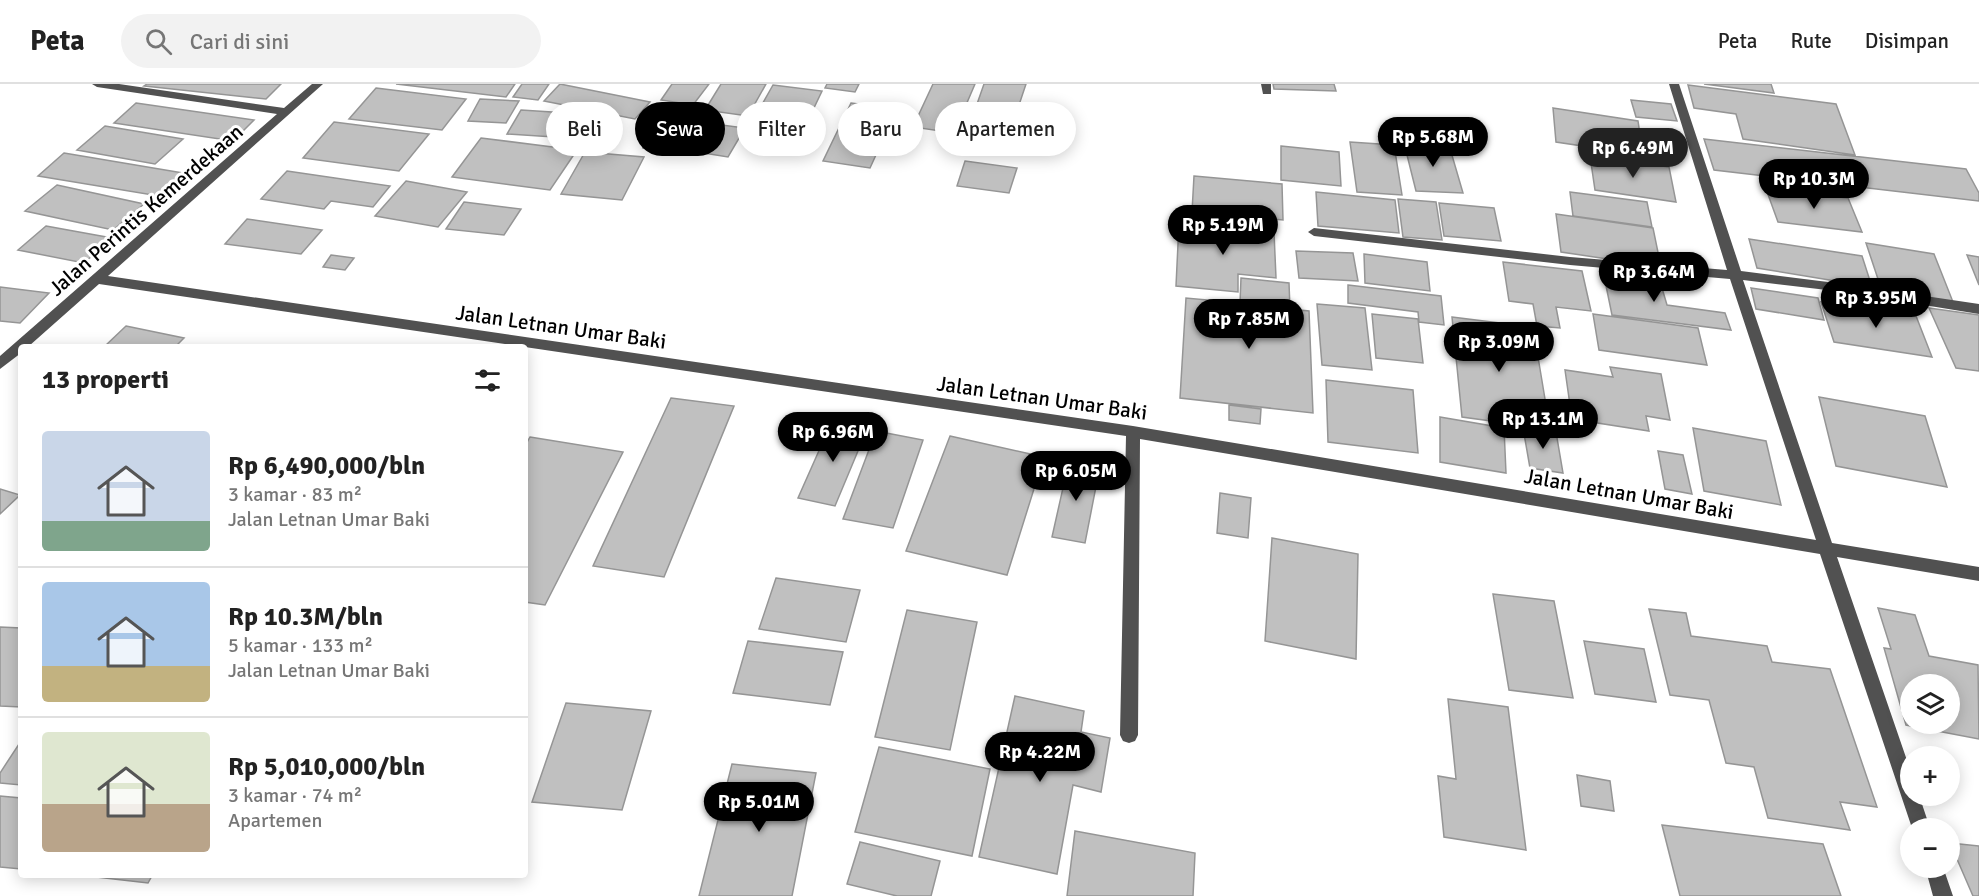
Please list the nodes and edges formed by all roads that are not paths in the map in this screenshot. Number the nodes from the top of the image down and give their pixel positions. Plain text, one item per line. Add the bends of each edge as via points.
1 (97, 84) edge
2 (318, 84) edge
3 (1674, 84) edge
4 (287, 112) junction
5 (1314, 232) dead end
6 (1735, 274) junction
7 (97, 279) junction
8 (1979, 309) edge
9 (23, 344) edge
10 (18, 348) edge
11 (0, 364) edge
12 (1133, 432) junction
13 (1828, 549) junction
14 (1979, 574) edge
15 (1129, 735) dead end
16 (1918, 818) edge
17 (1937, 878) edge
18 (1943, 896) edge

1 - 4 street
2 - 4 street, Jalan Perintis Kemerdekaan
3 - 6 street
4 - 7 street, Jalan Perintis Kemerdekaan
5 - 6 street via 1570,261
6 - 8 street
6 - 13 street
7 - 9 street, Jalan Perintis Kemerdekaan
7 - 12 street, Jalan Letnan Umar Baki
10 - 11 street, Jalan Perintis Kemerdekaan
12 - 13 street, Jalan Letnan Umar Baki
12 - 15 street
13 - 14 street, Jalan Letnan Umar Baki
13 - 16 street
17 - 18 street

